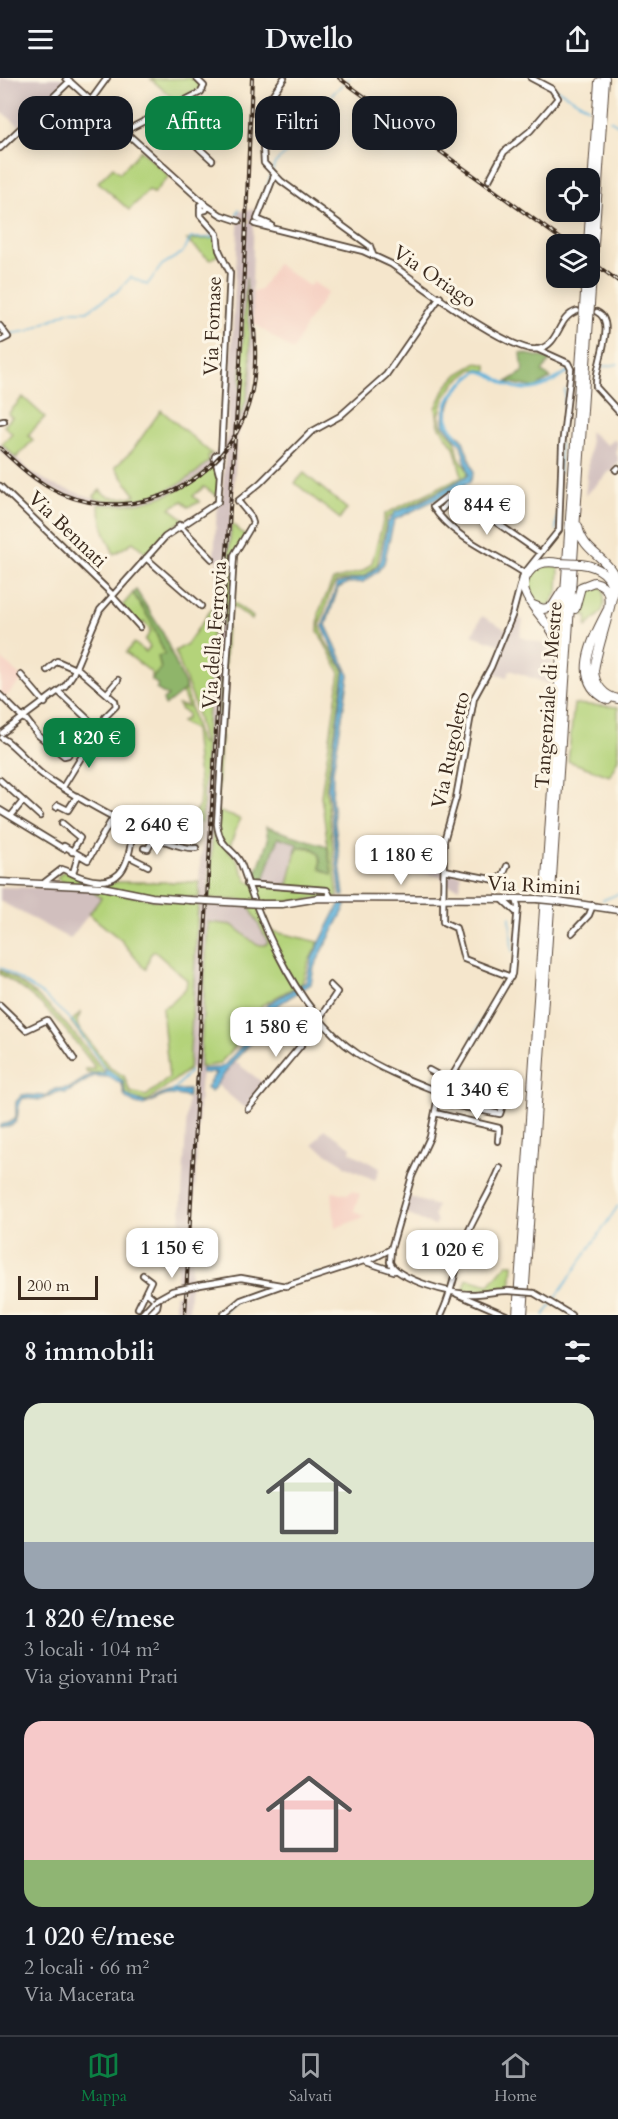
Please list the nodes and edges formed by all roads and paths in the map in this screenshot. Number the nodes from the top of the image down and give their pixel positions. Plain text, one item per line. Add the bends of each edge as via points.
1 (107, 78) edge
2 (196, 78) edge
3 (284, 78) edge
4 (531, 78) edge
5 (599, 78) edge
6 (605, 78) edge
7 (68, 80) edge
8 (86, 96) edge
9 (94, 96) edge
10 (193, 96) edge
11 (133, 138) edge
12 (0, 148) edge
13 (201, 150) edge
14 (212, 160) dead end
15 (272, 174) junction
16 (489, 180) dead end
17 (205, 207) junction
18 (239, 221) tunnel mouth
19 (255, 225) tunnel mouth
20 (270, 225) dead end
21 (589, 234) edge
22 (373, 255) junction
23 (585, 288) edge
24 (440, 297) junction
25 (576, 311) dead end
26 (597, 312) dead end
27 (0, 326) edge
28 (0, 341) edge
29 (537, 349) junction
30 (618, 411) edge
31 (0, 486) edge
32 (578, 493) junction
33 (447, 496) junction
34 (442, 509) dead end
35 (179, 525) junction
36 (540, 553) junction
37 (146, 558) junction
38 (212, 559) dead end
39 (566, 568) junction
40 (524, 573) junction
41 (113, 596) junction
42 (529, 603) junction
43 (201, 606) dead end
44 (609, 611) junction
45 (140, 627) dead end
46 (76, 668) junction
47 (47, 670) dead end
48 (21, 675) dead end
49 (118, 680) dead end
50 (558, 687) junction
51 (59, 692) junction
52 (107, 693) junction
53 (0, 695) edge
54 (618, 701) edge
55 (45, 703) junction
56 (105, 717) dead end
57 (24, 718) junction
58 (94, 725) dead end
59 (76, 732) dead end
60 (2, 736) edge
61 (93, 738) dead end
62 (560, 768) junction
63 (0, 780) edge
64 (63, 787) junction
65 (77, 796) junction
66 (23, 801) junction
67 (56, 807) dead end
68 (0, 810) edge
69 (11, 816) junction
70 (40, 816) dead end
71 (114, 816) junction
72 (120, 819) junction
73 (62, 823) dead end
74 (133, 825) junction
75 (141, 828) junction
76 (131, 834) junction
77 (155, 835) junction
78 (144, 848) dead end
79 (196, 848) dead end
80 (72, 852) junction
81 (78, 856) junction
82 (128, 856) junction
83 (148, 866) dead end
84 (507, 866) dead end
85 (444, 870) junction
86 (73, 873) junction
87 (55, 880) junction
88 (0, 882) edge
89 (45, 882) joint
90 (28, 883) junction
91 (247, 884) junction
92 (339, 898) junction
93 (442, 899) junction
94 (502, 899) junction
95 (515, 899) junction
96 (529, 899) junction
97 (593, 905) junction
98 (618, 910) edge
99 (516, 912) junction
100 (572, 933) dead end
101 (509, 976) junction
102 (330, 985) dead end
103 (0, 1005) edge
104 (320, 1020) junction
105 (74, 1059) dead end
106 (429, 1070) dead end
107 (449, 1081) junction
108 (441, 1093) junction
109 (437, 1102) junction
110 (508, 1102) dead end
111 (248, 1109) dead end
112 (435, 1113) junction
113 (500, 1114) junction
114 (499, 1128) junction
115 (498, 1141) dead end
116 (500, 1168) dead end
117 (391, 1249) junction
118 (376, 1257) junction
119 (363, 1262) junction
120 (390, 1262) junction
121 (381, 1265) junction
122 (395, 1271) junction
123 (143, 1275) dead end
124 (280, 1286) junction
125 (146, 1292) junction
126 (454, 1293) junction
127 (138, 1308) dead end
128 (141, 1315) edge
129 (150, 1315) edge
130 (223, 1315) edge
131 (441, 1315) edge
132 (506, 1315) edge
133 (517, 1315) edge
134 (523, 1315) edge
135 (571, 1315) edge

1 - 9 street
2 - 10 street via 204,86
3 - 15 street via 261,111 263,159
4 - 16 street via 555,92 557,101 504,152
5 - 21 highway
6 - 32 highway, Tangenziale di Mestre
7 - 8 street
7 - 12 street
11 - 17 street
13 - 14 street
15 - 20 street via 257,219
15 - 22 street via 370,246
17 - 18 street
17 - 35 street, Via Fornase via 199,213 217,234 219,250 231,276 218,457 221,483 218,502
19 - 22 street, Via Oriago
22 - 24 street, Via Oriago
23 - 39 highway, Tangenziale di Mestre
24 - 29 street, Via Oriago via 499,337
24 - 91 street, Via della Ferrovia via 386,375 340,416 310,432 238,502 253,523 234,555 217,824 224,846 240,860
25 - 29 street via 567,316 550,343
26 - 30 street via 606,318 609,327 596,387
27 - 28 street via 7,335
29 - 36 street, Via Rugoletto via 568,363 571,369 560,465 560,527
31 - 41 street, Via Bennati
32 - 44 highway via 582,539 614,575 617,591
32 - 62 highway, Tangenziale di Mestre
33 - 34 street via 448,502
33 - 36 street via 458,495
33 - 40 street via 433,507 454,530
35 - 37 street, Via Fornase
35 - 38 street
36 - 40 street, Via Rugoletto
37 - 41 street, Via Fornase
37 - 43 street
39 - 42 highway via 555,605 543,609
39 - 50 highway, Tangenziale di Mestre
40 - 85 street, Via Rugoletto via 512,616 474,698 444,842
41 - 45 street
41 - 46 street, Via Fornase via 99,613
42 - 44 highway, bridge via 524,586 529,572 540,564 581,564 606,574 612,596
42 - 50 highway via 556,636
44 - 54 highway via 592,639 587,672 595,691 604,699
44 - 62 highway via 610,598 603,585 594,582 582,586 576,601
46 - 47 street via 57,661
46 - 51 street, Via Fornase
46 - 52 street
48 - 55 street
49 - 52 street
50 - 133 highway, Tangenziale di Mestre
51 - 55 street, Via Fornase
51 - 58 street
52 - 56 street via 116,704
53 - 57 street
55 - 57 street, Via Fornase
57 - 59 street via 64,756 80,735
57 - 60 street, Via Fornase
60 - 64 street via 38,771
61 - 64 street
62 - 134 highway, Tangenziale di Mestre
63 - 66 street
64 - 65 street
65 - 67 street via 68,810
65 - 71 street
66 - 69 street
66 - 70 street
68 - 69 street
69 - 80 street
71 - 72 street
71 - 81 street via 90,858
72 - 74 street
72 - 76 street
73 - 80 street via 80,837
74 - 75 street
74 - 76 street
75 - 76 street
75 - 77 street
76 - 82 street
77 - 78 street via 148,849
77 - 79 street via 185,848
80 - 81 street
81 - 86 street
82 - 83 street
82 - 86 street via 123,871 114,879 90,880
84 - 85 street via 496,880
85 - 93 street, Via Rugoletto
86 - 87 street via 62,869
87 - 89 street
87 - 90 main road, Via Rimini
87 - 92 main road, Via Rimini, bridge via 156,898 282,904
88 - 90 main road
89 - 90 main road
91 - 92 street via 327,890
91 - 104 street, Via della Ferrovia via 300,994
92 - 93 main road, Via Rimini
93 - 94 main road, Via Rimini
93 - 101 street, Via Rugoletto via 443,922 456,928 462,957
94 - 95 main road, Via Rimini
94 - 99 street
95 - 96 main road, Via Rimini
95 - 99 street
96 - 97 main road, Via Rimini, bridge
96 - 99 street
97 - 98 main road, Via Rimini
97 - 100 street
99 - 101 street via 514,964
101 - 107 street
102 - 104 street via 337,992
103 - 105 street via 26,1030 47,1020
104 - 108 street, Via della Ferrovia via 358,1055
104 - 111 street
106 - 107 street
107 - 108 street
108 - 109 street
109 - 112 street
109 - 113 street
110 - 113 street via 504,1102
112 - 114 street
112 - 117 street
113 - 114 street
114 - 115 street
116 - 126 street via 467,1235 455,1271
117 - 118 street
117 - 120 street
118 - 119 street
118 - 120 street
119 - 121 street
119 - 124 street
120 - 121 street
120 - 122 street
121 - 122 street
122 - 126 street
123 - 125 street via 151,1281
124 - 128 street, bridge via 241,1278 200,1285 172,1291 154,1301
124 - 130 street via 241,1300
125 - 127 street
125 - 129 street via 158,1302
126 - 131 street
126 - 132 street
126 - 135 street, bridge via 534,1293

